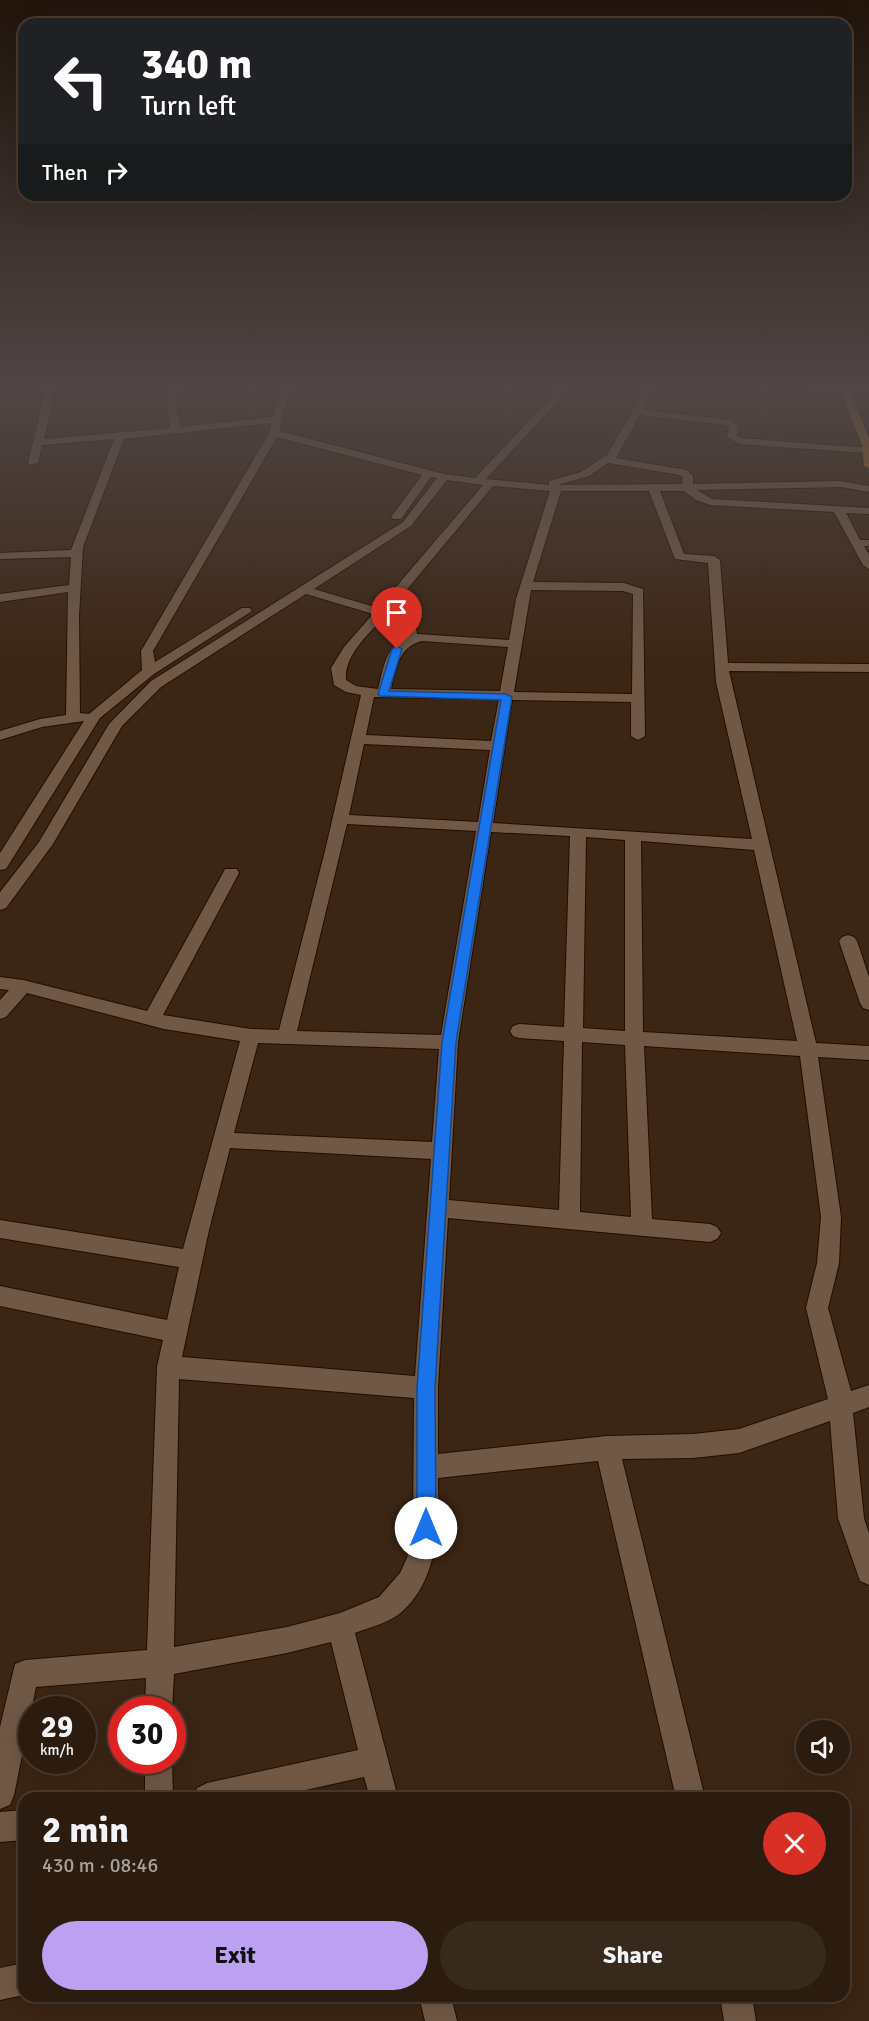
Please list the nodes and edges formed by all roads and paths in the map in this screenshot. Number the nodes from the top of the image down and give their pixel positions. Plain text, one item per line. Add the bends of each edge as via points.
1 (102, 480) edge
2 (246, 480) edge
3 (424, 480) edge
4 (441, 480) edge
5 (471, 480) edge
6 (562, 480) edge
7 (688, 480) edge
8 (484, 482) junction
9 (842, 484) junction
10 (534, 488) junction
11 (653, 488) junction
12 (687, 488) junction
13 (556, 489) junction
14 (869, 489) edge
15 (838, 509) junction
16 (864, 511) edge
17 (856, 543) junction
18 (869, 543) edge
19 (76, 553) junction
20 (0, 556) edge
21 (869, 565) edge
22 (527, 586) junction
23 (74, 588) junction
24 (302, 589) junction
25 (0, 598) edge
26 (381, 612) junction
27 (410, 638) junction
28 (515, 644) junction
29 (722, 667) junction
30 (869, 668) edge
31 (150, 671) junction
32 (375, 693) junction
33 (506, 697) junction
34 (639, 698) junction
35 (95, 715) junction
36 (73, 718) junction
37 (0, 736) edge
38 (638, 736) dead end
39 (358, 739) junction
40 (498, 746) junction
41 (340, 819) junction
42 (485, 828) junction
43 (578, 832) junction
44 (633, 836) junction
45 (760, 845) junction
46 (0, 865) edge
47 (231, 873) dead end
48 (0, 904) edge
49 (848, 941) dead end
50 (0, 983) edge
51 (23, 986) junction
52 (869, 1003) edge
53 (0, 1012) edge
54 (152, 1019) junction
55 (519, 1031) dead end
56 (574, 1035) junction
57 (251, 1036) junction
58 (285, 1037) junction
59 (634, 1039) junction
60 (449, 1042) junction
61 (808, 1049) junction
62 (869, 1053) edge
63 (222, 1140) junction
64 (442, 1151) junction
65 (438, 1208) junction
66 (569, 1220) junction
67 (642, 1227) junction
68 (0, 1228) edge
69 (710, 1233) dead end
70 (191, 1260) junction
71 (0, 1296) edge
72 (176, 1332) junction
73 (168, 1367) junction
74 (426, 1388) junction
75 (869, 1396) edge
76 (841, 1406) junction
77 (607, 1448) junction
78 (426, 1467) junction
79 (869, 1572) edge
80 (340, 1626) junction
81 (159, 1663) junction
82 (159, 1696) edge
83 (374, 1761) junction
84 (159, 1774) edge
85 (159, 1792) edge
86 (234, 1792) edge
87 (382, 1792) edge
88 (691, 1792) edge
89 (0, 1795) edge
90 (18, 1826) edge
91 (0, 1827) edge
92 (18, 1980) edge
93 (0, 1984) edge
94 (436, 2002) edge
95 (737, 2002) edge
96 (441, 2021) edge
97 (740, 2021) edge

1 - 19 street
2 - 31 street via 147,651
3 - 31 street via 399,515
4 - 24 street via 407,524
5 - 8 street
6 - 10 street
7 - 12 street
8 - 10 street
8 - 26 street
9 - 12 street
9 - 14 street
9 - 16 street
10 - 13 street
11 - 12 street
11 - 13 street
11 - 29 street via 679,557 714,560
12 - 15 street via 705,501 718,504
13 - 22 street
15 - 16 street
15 - 17 street
17 - 18 street
17 - 21 street
19 - 20 street
19 - 23 street
22 - 28 street
22 - 34 street via 624,587 639,592
23 - 25 street
23 - 36 street
24 - 26 street
24 - 48 street via 156,684 116,724 45,844
26 - 27 street via 409,622
26 - 32 street via 338,668 339,682 351,689
27 - 28 street
27 - 32 street via 397,649
28 - 33 street
29 - 30 street
29 - 45 street
31 - 35 street
32 - 33 street
32 - 39 street
33 - 34 street
33 - 40 street
34 - 38 street
35 - 36 street
35 - 46 street
36 - 37 street via 40,723
39 - 40 street
39 - 41 street
40 - 42 street
41 - 42 street
41 - 58 street
42 - 43 street
42 - 60 street
43 - 44 street
43 - 56 street
44 - 45 street
44 - 59 street
45 - 61 street
47 - 54 street
49 - 52 street
50 - 51 street
51 - 53 street
51 - 54 street
54 - 57 street
55 - 56 street
56 - 59 street
56 - 66 street
57 - 58 street
57 - 63 street
58 - 60 street
59 - 61 street
59 - 67 street
60 - 64 street
61 - 62 street
61 - 76 street via 831,1217 828,1263 817,1308
63 - 64 street
63 - 70 street
64 - 65 street
65 - 66 street
65 - 74 street
66 - 67 street
67 - 69 street
68 - 70 street
70 - 72 street
71 - 72 street
72 - 73 street
73 - 74 street
73 - 81 street
74 - 78 street
75 - 76 street
76 - 77 street via 740,1441
76 - 79 street via 850,1518
77 - 78 street
77 - 88 street
78 - 80 street via 426,1528 410,1582 388,1606
80 - 81 street via 287,1640
80 - 83 street
81 - 82 street
81 - 89 street via 25,1674
83 - 86 street
83 - 87 street
84 - 85 street
90 - 91 street
92 - 93 street
94 - 96 street
95 - 97 street

